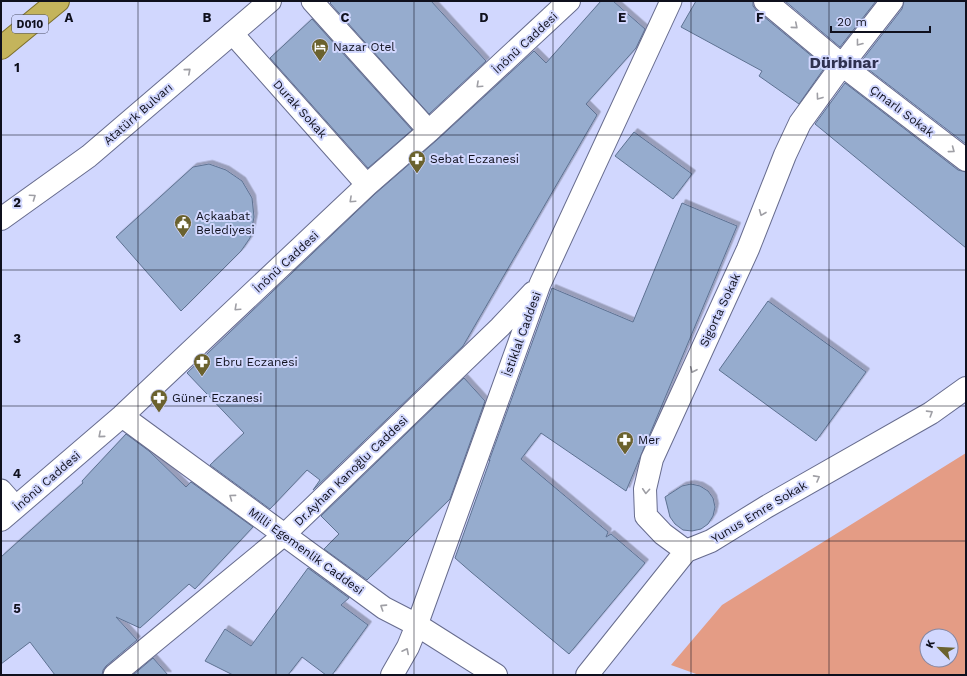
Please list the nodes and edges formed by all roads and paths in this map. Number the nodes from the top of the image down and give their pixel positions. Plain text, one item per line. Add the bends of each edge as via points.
1 (58, 1) edge
2 (270, 1) edge
3 (312, 1) edge
4 (569, 1) edge
5 (671, 1) edge
6 (765, 1) edge
7 (892, 1) edge
8 (232, 33) junction
9 (1, 48) edge
10 (842, 65) junction
11 (430, 131) junction
12 (966, 160) edge
13 (367, 185) junction
14 (1, 219) edge
15 (540, 284) junction
16 (966, 388) edge
17 (122, 416) junction
18 (1, 490) edge
19 (8, 514) edge
20 (284, 535) junction
21 (686, 552) junction
22 (417, 625) junction
23 (114, 675) edge
24 (392, 675) edge
25 (496, 675) edge
26 (586, 675) edge

1 - 9 highway, D010
2 - 8 street, Atatürk Bulvarı
3 - 11 street
4 -> 11 street, İnönü Caddesi
5 - 15 street, İstiklal Caddesi
6 -> 10 street, Çınarlı Sokak
7 -> 10 street, Sigorta Sokak
8 - 13 street, Durak Sokak
14 -> 8 street, Atatürk Bulvarı via 89,156
10 -> 12 street, Çınarlı Sokak
10 -> 21 street, Sigorta Sokak via 800,123 745,255 652,459 645,489 646,516 663,534
11 - 13 street, İnönü Caddesi
13 -> 17 street, İnönü Caddesi
15 - 20 street, Dr.Ayhan Kanoğlu Caddesi via 500,327
15 - 22 street, İstiklal Caddesi
21 -> 16 street, Yunus Emre Sokak via 711,541 931,413
17 -> 19 street, İnönü Caddesi
20 -> 17 street, Milli Egemenlik Caddesi
18 - 19 street
22 -> 20 street, Milli Egemenlik Caddesi via 384,608
20 - 23 street, Dr.Ayhan Kanoğlu Caddesi
21 - 26 street, Yunus Emre Sokak
24 -> 22 street, İstiklal Caddesi
22 - 25 street, Milli Egemenlik Caddesi

